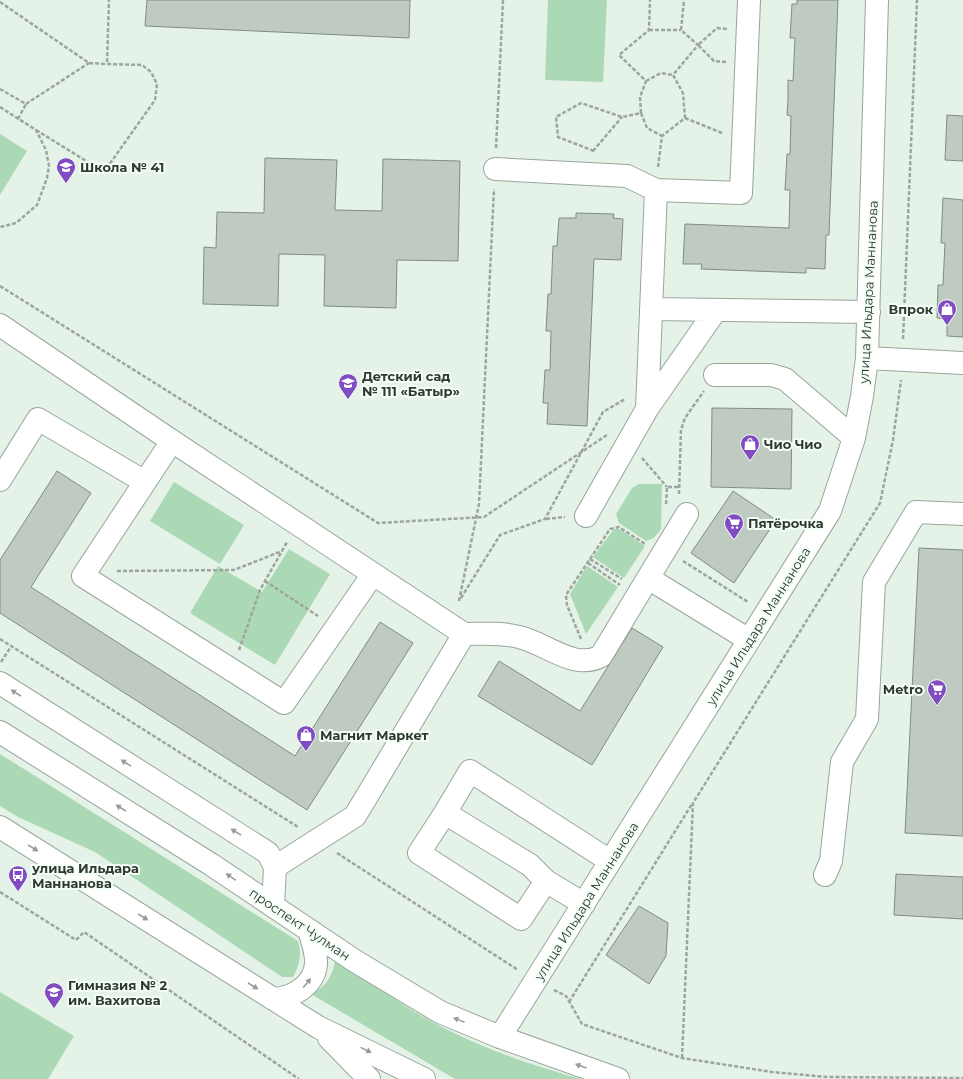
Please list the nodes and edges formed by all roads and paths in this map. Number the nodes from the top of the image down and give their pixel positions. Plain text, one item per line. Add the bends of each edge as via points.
1 (110, 0) edge
2 (503, 0) edge
3 (650, 0) edge
4 (684, 0) edge
5 (749, 0) edge
6 (877, 0) edge
7 (0, 2) edge
8 (649, 30) junction
9 (682, 30) junction
10 (748, 31) junction
11 (698, 45) junction
12 (89, 63) junction
13 (746, 63) junction
14 (107, 64) junction
15 (673, 75) junction
16 (646, 81) junction
17 (0, 89) edge
18 (26, 104) junction
19 (0, 107) edge
20 (641, 113) junction
21 (622, 117) junction
22 (685, 118) junction
23 (18, 119) junction
24 (36, 130) junction
25 (744, 135) junction
26 (662, 136) junction
27 (593, 151) junction
28 (600, 154) dead end
29 (651, 165) dead end
30 (658, 166) junction
31 (495, 168) junction
32 (656, 190) junction
33 (0, 227) edge
34 (0, 286) edge
35 (652, 309) junction
36 (716, 310) junction
37 (869, 312) junction
38 (0, 325) edge
39 (867, 358) junction
40 (963, 363) edge
41 (715, 375) joint
42 (648, 386) junction
43 (647, 409) junction
44 (608, 435) dead end
45 (854, 438) junction
46 (172, 441) junction
47 (629, 442) junction
48 (581, 452) junction
49 (0, 480) edge
50 (145, 482) junction
51 (666, 487) dead end
52 (963, 514) edge
53 (586, 516) dead end
54 (476, 517) junction
55 (682, 522) joint
56 (287, 542) dead end
57 (282, 551) junction
58 (662, 555) junction
59 (590, 559) junction
60 (587, 563) junction
61 (608, 570) junction
62 (113, 572) dead end
63 (373, 574) junction
64 (606, 575) junction
65 (648, 578) junction
66 (265, 581) junction
67 (625, 582) dead end
68 (622, 586) dead end
69 (336, 628) junction
70 (464, 634) junction
71 (0, 639) edge
72 (749, 640) junction
73 (12, 645) junction
74 (590, 661) junction
75 (0, 664) edge
76 (232, 670) junction
77 (0, 683) edge
78 (759, 697) dead end
79 (0, 732) edge
80 (693, 803) junction
81 (445, 813) junction
82 (0, 828) edge
83 (318, 840) junction
84 (610, 861) junction
85 (275, 867) junction
86 (825, 875) dead end
87 (546, 881) junction
88 (0, 892) edge
89 (584, 904) junction
90 (273, 906) junction
91 (309, 930) junction
92 (536, 980) junction
93 (273, 999) junction
94 (569, 1002) junction
95 (318, 1027) junction
96 (500, 1037) junction
97 (682, 1058) junction
98 (963, 1078) edge
99 (299, 1079) edge
100 (368, 1079) edge
101 (424, 1079) edge
102 (618, 1079) edge

1 - 14 path
2 - 31 path
3 - 8 path
4 - 9 path
5 - 10 street
6 - 37 street, улица Ильдара Маннанова
7 - 12 path
8 - 9 path
8 - 16 path via 619,55
9 - 11 path
10 - 11 path via 717,28
10 - 13 street
11 - 13 path via 714,61
11 - 15 path
12 - 14 path
12 - 18 path
13 - 25 street
14 - 24 path via 142,65 151,72 156,84 155,100 104,172
15 - 16 path via 660,73
15 - 22 path via 683,93
16 - 20 path via 640,97
17 - 18 path
18 - 23 path
19 - 23 path
20 - 21 path
20 - 26 path via 647,128
21 - 27 path
21 - 27 path via 581,103 556,117 558,136
22 - 25 path via 721,133
22 - 26 path
23 - 24 path
24 - 33 path via 46,150 49,166 37,205 16,223
25 - 32 street via 741,193
26 - 30 path
27 - 28 path
29 - 30 path
30 - 32 path
31 - 32 street via 627,176
31 - 54 path via 479,504
32 - 35 street
34 - 54 path via 378,523
35 - 36 street
35 - 42 street
36 - 37 street
36 - 43 street
37 - 39 street, улица Ильдара Маннанова
38 - 46 street
39 - 40 street
39 - 45 street, улица Ильдара Маннанова
41 - 45 street via 771,376 785,379
41 - 55 path via 685,418 681,430 679,444
42 - 43 street
42 - 48 path via 603,412
43 - 47 street
44 - 48 path
45 - 72 street, улица Ильдара Маннанова via 830,511
46 - 50 street
46 - 63 street
47 - 51 path
47 - 53 street
48 - 54 path via 484,517
48 - 54 path via 546,518 500,535 459,601
49 - 50 street via 38,419
50 - 76 street via 83,576
52 - 86 street via 916,512 874,582 867,719 842,762 831,860
55 - 58 street
56 - 57 path
57 - 62 path via 234,570
57 - 66 path
58 - 59 path via 617,526 610,529
58 - 65 street
59 - 60 path
59 - 61 path
60 - 64 path
60 - 74 path via 566,598
61 - 64 path
61 - 67 path
63 - 69 street
63 - 70 street
64 - 68 path
65 - 72 street
65 - 74 street via 601,656
66 - 69 path
66 - 76 path
69 - 76 street via 284,703
70 - 74 street via 520,637 573,659
70 - 83 street via 355,816
71 - 73 path
72 - 84 street, улица Ильдара Маннанова
73 - 75 path
73 - 83 path
85 -> 77 street via 268,853
78 - 80 path
90 -> 79 street, проспект Чулман
80 - 94 path
80 - 97 path
81 - 84 street via 470,771
81 - 87 street via 530,865
81 - 87 street via 418,853 521,919
82 -> 93 street
83 - 85 street
83 - 92 path
84 - 89 street, улица Ильдара Маннанова
85 - 90 street
87 - 89 street
88 - 99 path via 76,940 84,932
89 - 92 street, улица Ильдара Маннанова
90 - 91 street, проспект Чулман
93 -> 91 street via 286,998 299,991 310,980 316,964
96 -> 91 street, проспект Чулман via 440,1012
92 - 94 path via 566,996
92 - 96 street, улица Ильдара Маннанова
93 - 95 street
94 - 97 path via 582,1024
95 - 100 street
95 -> 101 street
102 -> 96 street, проспект Чулман
97 - 98 path via 772,1072 827,1077

